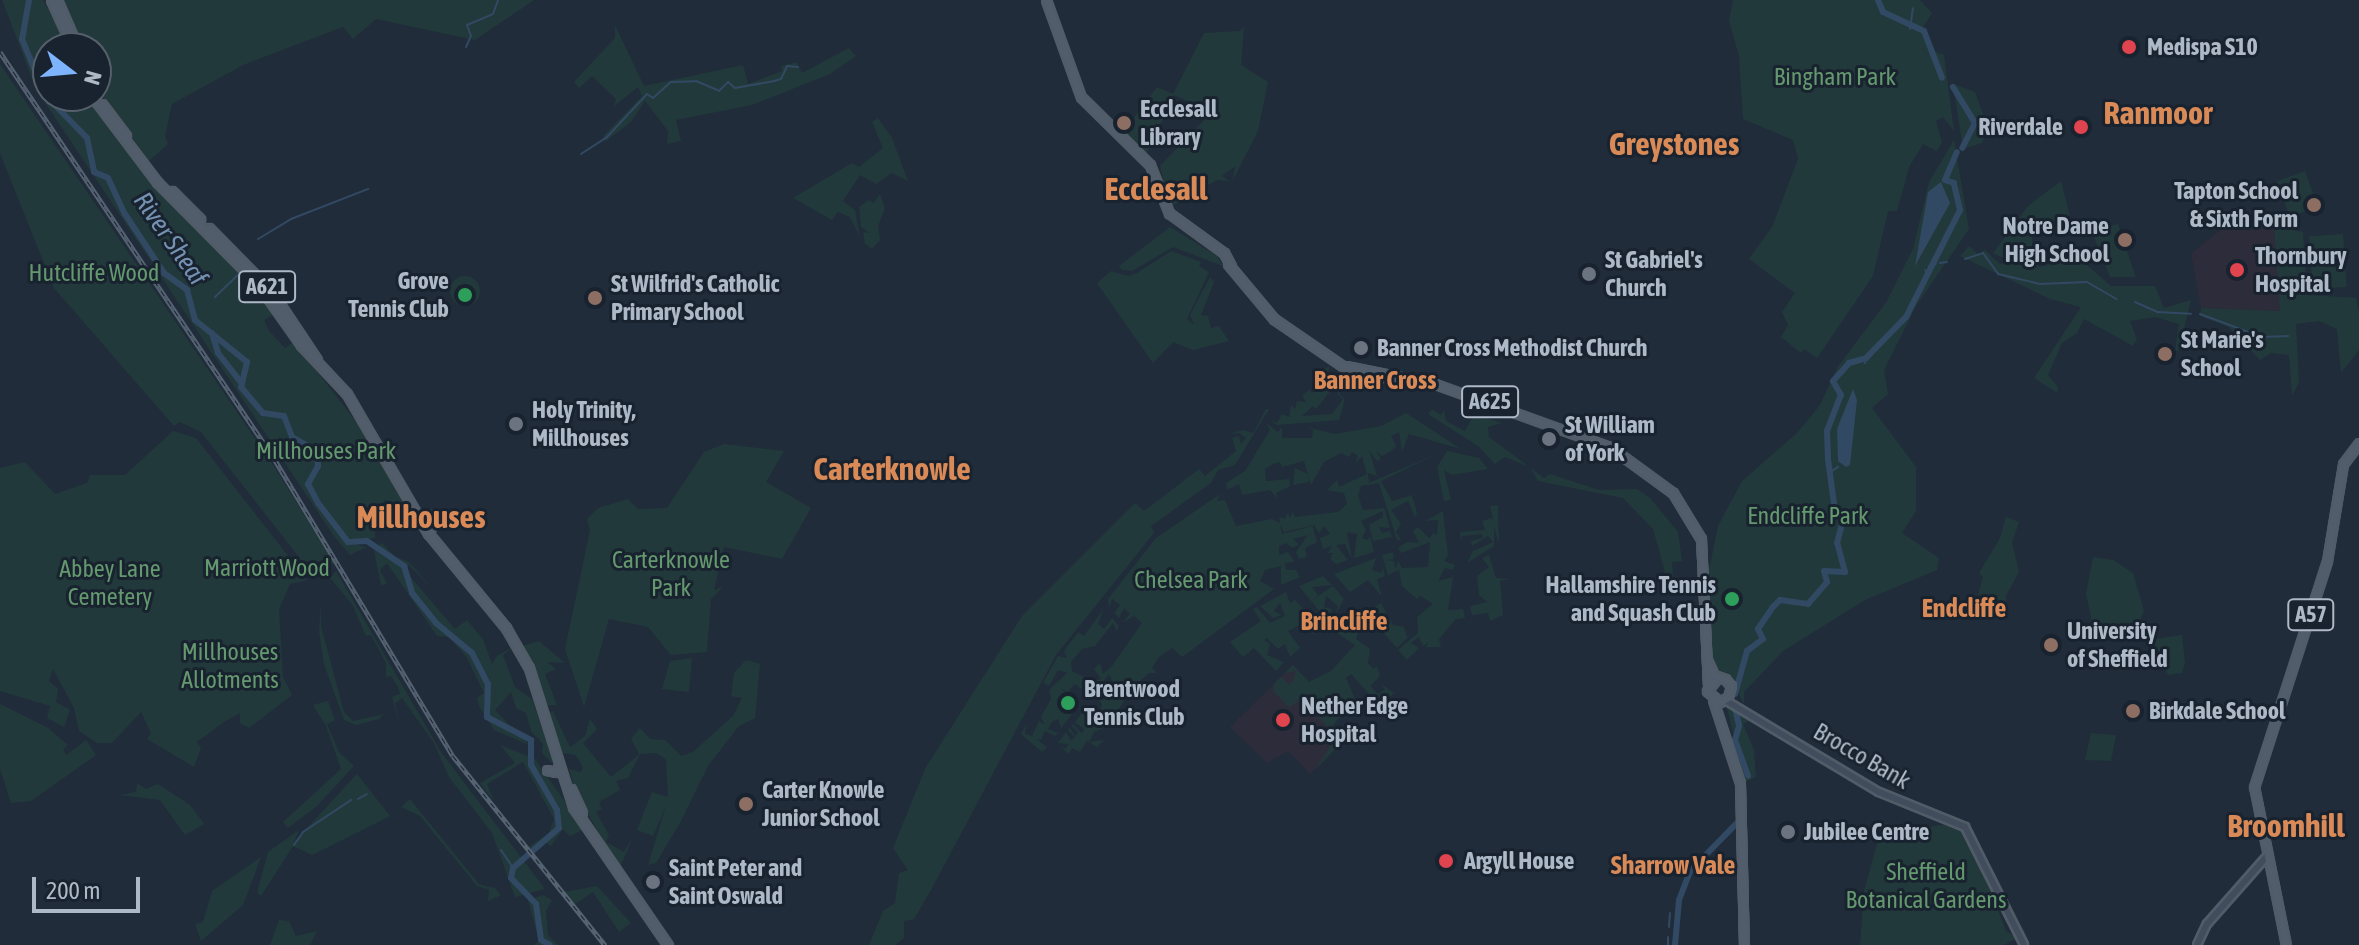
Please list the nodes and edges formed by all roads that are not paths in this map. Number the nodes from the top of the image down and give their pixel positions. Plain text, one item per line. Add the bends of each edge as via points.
1 (54, 0) edge
2 (1046, 0) edge
3 (69, 32) edge
4 (106, 112) edge
5 (1346, 366) junction
6 (1385, 376) junction
7 (2359, 443) edge
8 (435, 514) dead end
9 (429, 535) junction
10 (1706, 658) junction
11 (1718, 677) junction
12 (1708, 685) junction
13 (1731, 690) junction
14 (1713, 700) junction
15 (1724, 700) junction
16 (1739, 705) junction
17 (1721, 719) junction
18 (559, 763) junction
19 (547, 770) dead end
20 (571, 792) junction
21 (582, 815) junction
22 (2268, 855) junction
23 (2277, 900) junction
24 (2290, 907) dead end
25 (668, 945) edge
26 (1744, 945) edge
27 (2024, 945) edge
28 (2197, 945) edge
29 (2286, 945) edge

1 - 3 main road
2 - 5 main road, A625 via 1081,97 1150,165 1169,213 1219,250 1269,316
4 - 9 main road, A621 via 157,182 258,284 357,409
5 - 6 main road, A625
5 - 6 main road via 1357,376
6 - 10 main road, A625 via 1437,384 1616,450 1673,493 1697,533
7 - 22 main road, A57 via 2343,464 2317,596 2254,787
8 - 9 main road
9 - 18 main road, A621 via 518,645
10 - 11 main road, A625
10 - 12 main road, A625
11 - 12 main road
11 - 13 main road, A625 via 1727,680
12 - 14 main road, A625
13 - 15 main road, A625
13 - 16 main road
14 - 15 main road
14 - 17 main road, A625
15 - 16 main road, Brocco Bank
15 - 17 main road, A625
16 - 27 main road, Brocco Bank via 1879,792 1970,831
17 - 26 main road, A625 via 1740,783
18 - 19 main road via 556,772
18 - 20 main road, A621
20 - 21 main road, A621
20 - 21 main road, A621
21 - 25 main road, A621
22 - 23 main road, A57
22 - 28 main road via 2205,926
23 - 24 main road
23 - 29 main road, A57

